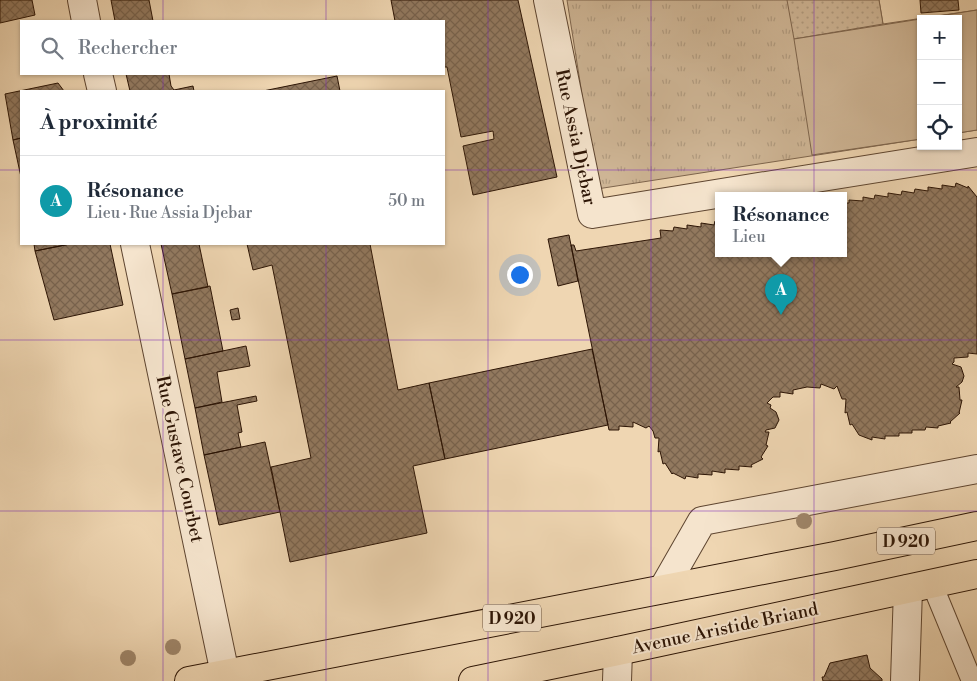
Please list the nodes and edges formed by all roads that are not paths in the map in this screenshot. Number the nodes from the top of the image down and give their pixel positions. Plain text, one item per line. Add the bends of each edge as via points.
1 (82, 0) edge
2 (548, 0) edge
3 (86, 20) edge
4 (98, 75) edge
5 (102, 90) edge
6 (977, 152) edge
7 (729, 192) edge
8 (715, 194) edge
9 (135, 245) edge
10 (977, 469) edge
11 (977, 526) edge
12 (977, 574) edge
13 (920, 586) junction
14 (664, 589) junction
15 (618, 652) junction
16 (225, 674) junction
17 (189, 681) edge
18 (473, 681) edge
19 (617, 681) edge
20 (905, 681) edge
21 (972, 681) edge

1 - 3 street
2 - 8 street, Rue Assia Djebar via 592,214
4 - 5 street
6 - 7 street, Rue Assia Djebar
9 - 16 street, Rue Gustave Courbet
10 - 14 street via 702,521
11 - 14 main road, D 920
12 - 13 main road, Avenue Aristide Briand
13 - 15 main road, Avenue Aristide Briand
13 - 20 street
13 - 21 lane
14 - 16 main road, D 920
15 - 18 main road, Avenue Aristide Briand
15 - 19 street
16 - 17 main road, D 920

